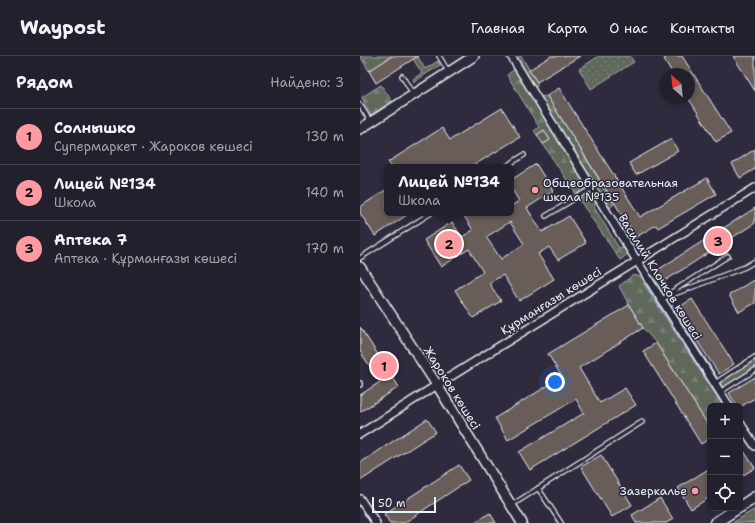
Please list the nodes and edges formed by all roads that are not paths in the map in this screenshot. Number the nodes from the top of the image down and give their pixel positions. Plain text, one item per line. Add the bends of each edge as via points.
1 (439, 56) edge
2 (474, 56) edge
3 (511, 56) edge
4 (449, 72) junction
5 (402, 76) dead end
6 (414, 94) junction
7 (360, 105) edge
8 (371, 122) junction
9 (360, 129) edge
10 (524, 155) dead end
11 (510, 164) edge
12 (592, 188) junction
13 (755, 188) edge
14 (426, 216) edge
15 (546, 216) dead end
16 (728, 256) dead end
17 (360, 258) edge
18 (755, 260) edge
19 (637, 261) junction
20 (360, 267) edge
21 (661, 299) junction
22 (755, 357) edge
23 (755, 370) edge
24 (714, 383) junction
25 (437, 385) junction
26 (720, 392) junction
27 (727, 403) edge
28 (642, 422) dead end
29 (743, 428) edge
30 (360, 434) edge
31 (755, 446) edge
32 (538, 488) junction
33 (755, 497) edge
34 (360, 499) edge
35 (743, 504) edge
36 (511, 506) junction
37 (733, 511) edge
38 (520, 522) edge
39 (376, 523) edge
40 (561, 523) edge
41 (715, 523) edge

1 - 4 lane
2 - 4 street
3 - 12 street, Василий Клочков көшесі
4 - 6 street
5 - 6 lane
6 - 8 street
7 - 8 lane
8 - 9 street
10 - 11 lane
12 - 15 lane
12 - 19 street, Василий Клочков көшесі
13 - 19 street, Құрманғазы көшесі
14 - 17 lane
16 - 21 lane
18 - 21 lane via 745,267
19 - 21 street, Василий Клочков көшесі
19 - 25 street, Құрманғазы көшесі
20 - 25 street, Жароков көшесі
21 - 24 street, Василий Клочков көшесі
22 - 24 lane
23 - 26 lane
24 - 26 street, Василий Клочков көшесі
25 - 30 street, Құрманғазы көшесі
25 - 36 street, Жароков көшесі
26 - 27 street, Василий Клочков көшесі
28 - 32 lane
29 - 31 street
32 - 36 lane
32 - 40 lane
33 - 35 main road
34 - 39 street
36 - 38 street, Жароков көшесі
37 - 41 main road

